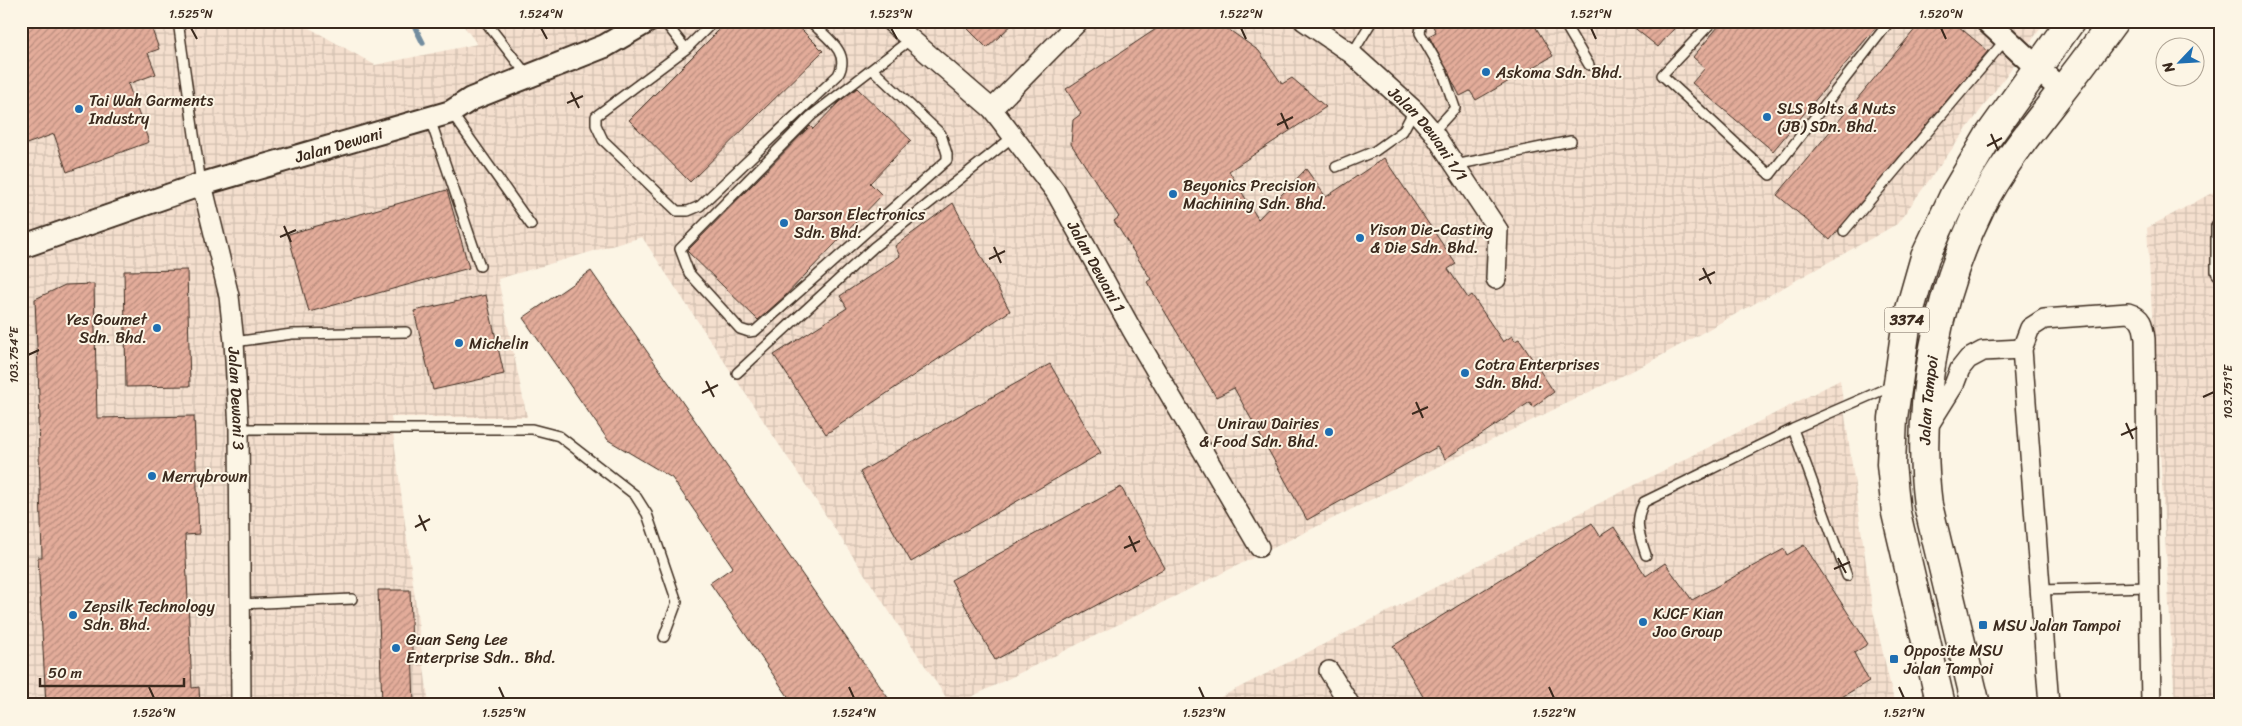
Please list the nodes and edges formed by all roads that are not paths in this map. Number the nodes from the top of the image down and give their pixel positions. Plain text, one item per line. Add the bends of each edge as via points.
1 (178, 21) edge
2 (485, 21) edge
3 (648, 21) edge
4 (664, 21) edge
5 (714, 21) edge
6 (810, 21) edge
7 (890, 21) edge
8 (1078, 21) edge
9 (1304, 21) edge
10 (1422, 21) edge
11 (1563, 21) edge
12 (1713, 21) edge
13 (1890, 21) edge
14 (1987, 21) edge
15 (2071, 21) edge
16 (2114, 21) edge
17 (1373, 22) edge
18 (2006, 39) junction
19 (910, 40) junction
20 (686, 49) junction
21 (1352, 54) junction
22 (1589, 65) dead end
23 (2037, 68) junction
24 (873, 70) junction
25 (529, 77) junction
26 (2062, 91) junction
27 (992, 109) junction
28 (1414, 110) junction
29 (451, 112) junction
30 (430, 119) junction
31 (1433, 132) junction
32 (1014, 136) junction
33 (1571, 141) dead end
34 (1455, 165) junction
35 (1336, 167) dead end
36 (202, 184) junction
37 (532, 225) dead end
38 (2221, 227) edge
39 (1844, 230) dead end
40 (21, 247) edge
41 (480, 266) dead end
42 (2221, 271) edge
43 (1496, 279) dead end
44 (406, 332) dead end
45 (234, 342) junction
46 (2022, 349) junction
47 (737, 373) dead end
48 (1897, 383) junction
49 (239, 429) junction
50 (1793, 429) junction
51 (1925, 432) junction
52 (1259, 547) dead end
53 (1646, 555) dead end
54 (1847, 576) dead end
55 (2149, 587) junction
56 (2040, 590) junction
57 (352, 599) dead end
58 (239, 604) junction
59 (664, 637) dead end
60 (1329, 671) dead end
61 (242, 705) edge
62 (1350, 705) edge
63 (1941, 705) edge
64 (1976, 705) edge
65 (2049, 705) edge
66 (2151, 705) edge

1 - 36 lane
2 - 25 lane
3 - 25 street, Jalan Dewani via 605,46
4 - 20 lane
5 - 20 lane
6 - 20 lane via 843,54 844,66 700,206 677,211 604,140 596,125 596,116
7 - 19 street, Jalan Dewani 1
8 - 27 street
9 - 21 street, Jalan Dewani 1/1
10 - 31 lane via 1420,33 1443,73 1455,108
11 - 22 lane
12 - 13 lane via 1662,75 1770,175
14 - 18 street
15 - 23 main road, Jalan Tampoi / 3374
16 - 26 main road, Jalan Tampoi / 3374
17 - 21 lane
18 - 23 street
18 - 39 lane
19 - 24 lane
19 - 27 street, Jalan Dewani 1
21 - 28 street, Jalan Dewani 1/1
23 - 26 street
23 - 48 main road, Jalan Tampoi / 3374 via 1988,137 1925,257 1907,320
24 - 24 lane via 811,116 680,249 688,273 740,329 755,331 947,160 941,134
25 - 29 street, Jalan Dewani via 471,99
26 - 51 main road, Jalan Tampoi / 3374 via 2015,151 1981,205 1955,265 1938,323
27 - 32 street, Jalan Dewani 1
28 - 31 street, Jalan Dewani 1/1
28 - 35 lane via 1404,131 1375,151
29 - 30 street, Jalan Dewani
29 - 37 lane
30 - 36 street, Jalan Dewani via 340,142
30 - 41 lane
31 - 34 street, Jalan Dewani 1/1
32 - 47 lane via 874,247
32 - 52 street, Jalan Dewani 1 via 1055,190 1132,330
33 - 34 lane
34 - 43 street, Jalan Dewani 1/1 via 1498,230
36 - 40 street, Jalan Dewani
36 - 45 street, Jalan Dewani 3 via 229,296
38 - 42 street
44 - 45 lane via 292,334
45 - 49 street, Jalan Dewani 3
46 - 51 street via 1983,351 1968,359
46 - 55 street via 2030,328 2044,319 2128,312 2138,316 2143,323
46 - 56 street
48 - 50 lane
48 - 63 main road, Jalan Tampoi / 3374 via 1891,464 1896,513
49 - 58 street, Jalan Dewani 3
49 - 59 lane via 532,429 560,436 635,495 647,514 677,602
50 - 53 lane via 1644,502 1636,527
50 - 54 lane
51 - 64 main road, Jalan Tampoi / 3374 via 1924,472 1928,504
55 - 56 lane
55 - 66 street
56 - 65 street
57 - 58 lane
58 - 61 street, Jalan Dewani 3
60 - 62 street

